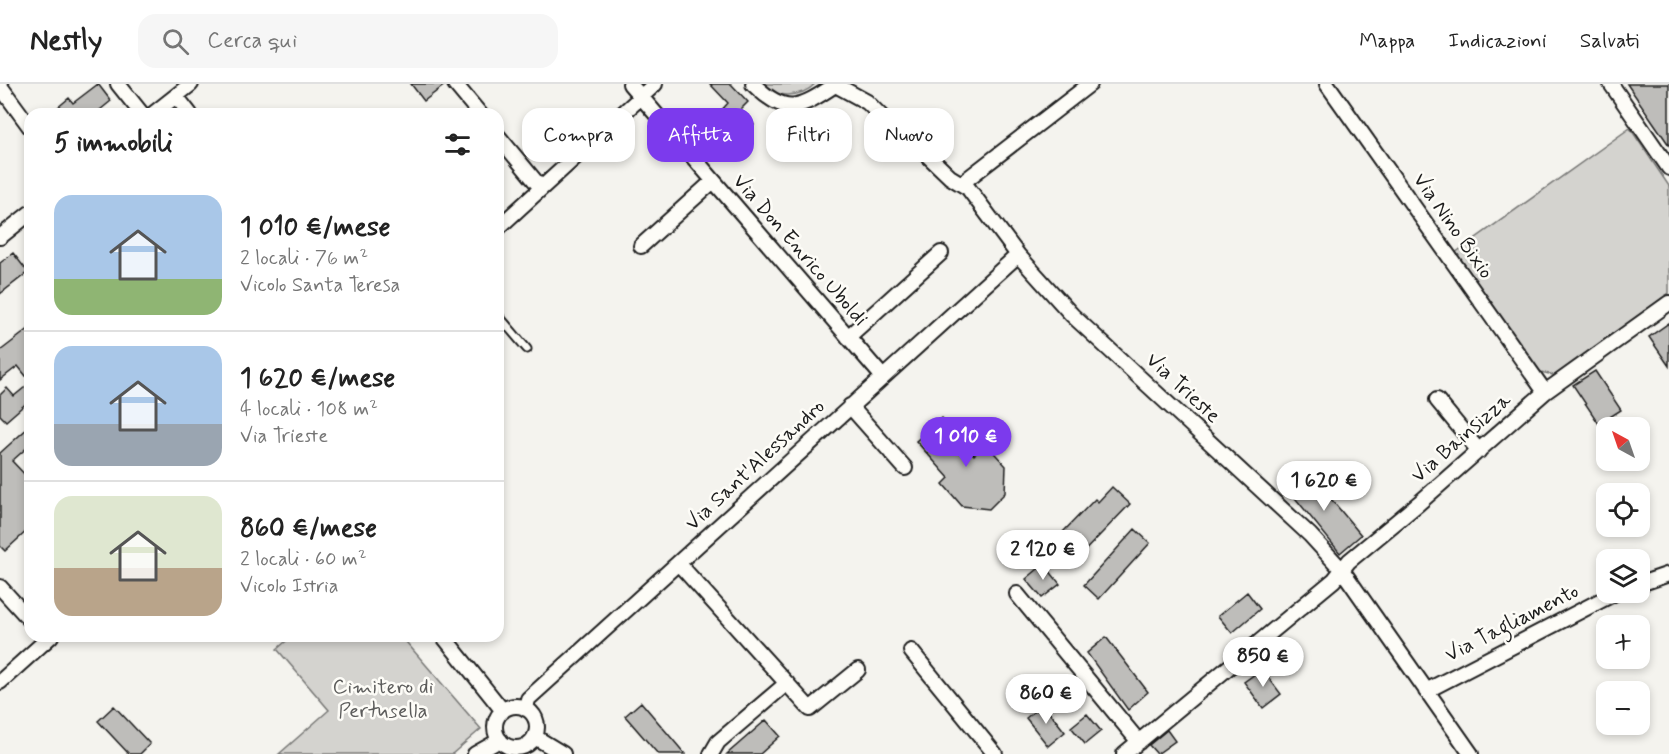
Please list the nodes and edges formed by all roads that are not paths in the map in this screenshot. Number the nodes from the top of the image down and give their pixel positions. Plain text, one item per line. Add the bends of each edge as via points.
1 (118, 84) edge
2 (191, 84) edge
3 (455, 84) edge
4 (630, 84) edge
5 (655, 84) edge
6 (753, 84) edge
7 (1090, 84) edge
8 (1327, 84) edge
9 (1611, 84) edge
10 (834, 85) edge
11 (0, 86) edge
12 (176, 96) junction
13 (640, 97) junction
14 (137, 108) edge
15 (161, 108) edge
16 (185, 108) edge
17 (475, 108) edge
18 (24, 119) edge
19 (504, 143) edge
20 (1669, 168) edge
21 (712, 182) junction
22 (962, 183) junction
23 (540, 188) junction
24 (24, 218) edge
25 (504, 222) edge
26 (0, 237) edge
27 (641, 246) dead end
28 (941, 253) dead end
29 (1017, 255) junction
30 (1669, 303) edge
31 (504, 322) edge
32 (848, 337) junction
33 (527, 349) dead end
34 (882, 376) junction
35 (1545, 392) junction
36 (1437, 400) dead end
37 (850, 406) junction
38 (1479, 451) junction
39 (905, 468) dead end
40 (679, 564) junction
41 (1342, 570) junction
42 (1669, 574) edge
43 (1650, 581) edge
44 (0, 587) edge
45 (1017, 594) dead end
46 (1596, 603) edge
47 (24, 613) edge
48 (43, 642) edge
49 (448, 642) edge
50 (911, 651) dead end
51 (858, 670) dead end
52 (0, 682) edge
53 (787, 683) junction
54 (1426, 691) junction
55 (526, 709) junction
56 (503, 711) junction
57 (535, 737) junction
58 (500, 740) junction
59 (1140, 747) edge
60 (475, 754) edge
61 (563, 754) edge
62 (711, 754) edge
63 (995, 754) edge
64 (1124, 754) edge
65 (1471, 754) edge

1 - 14 street
2 - 12 street
3 - 17 street
4 - 13 street, Via Don Enrico Uboldi
5 - 13 street
6 - 10 street via 771,102 789,107 805,103
7 - 22 street
8 - 35 street, Via Nino Bixio
9 - 20 street
10 - 22 street, Via Trieste via 867,102 908,143
11 - 18 street
12 - 15 street
12 - 16 street
13 - 21 street, Via Don Enrico Uboldi
13 - 23 street
19 - 23 street
21 - 27 street
21 - 32 street, Via Don Enrico Uboldi
22 - 29 street, Via Trieste
23 - 25 street
24 - 26 street
28 - 32 street
29 - 34 street, Via Sant'Alessandro
29 - 41 street, Via Trieste via 1072,315 1261,489
30 - 35 street, Via Bainsizza
31 - 33 lane
32 - 34 street, Via Don Enrico Uboldi
34 - 37 street, Via Sant'Alessandro
35 - 38 street, Via Bainsizza
36 - 38 street
37 - 39 street
37 - 40 street, Via Sant'Alessandro
38 - 41 street, Via Bainsizza
40 - 53 street
40 - 55 street, Via Sant'Alessandro via 528,699
41 - 54 street, Via Trieste
41 - 59 street, Via Bainsizza
42 - 43 street
44 - 47 street
45 - 59 street
46 - 54 street, Via Tagliamento
48 - 52 street
49 - 56 street
50 - 63 street
51 - 53 street via 810,709
53 - 62 street via 718,742
54 - 65 street, Via Trieste
55 - 56 street via 513,706
55 - 57 street via 535,718
56 - 58 street via 495,726
57 - 58 street via 519,747
57 - 61 street
58 - 60 street
59 - 64 street, Via Bainsizza

